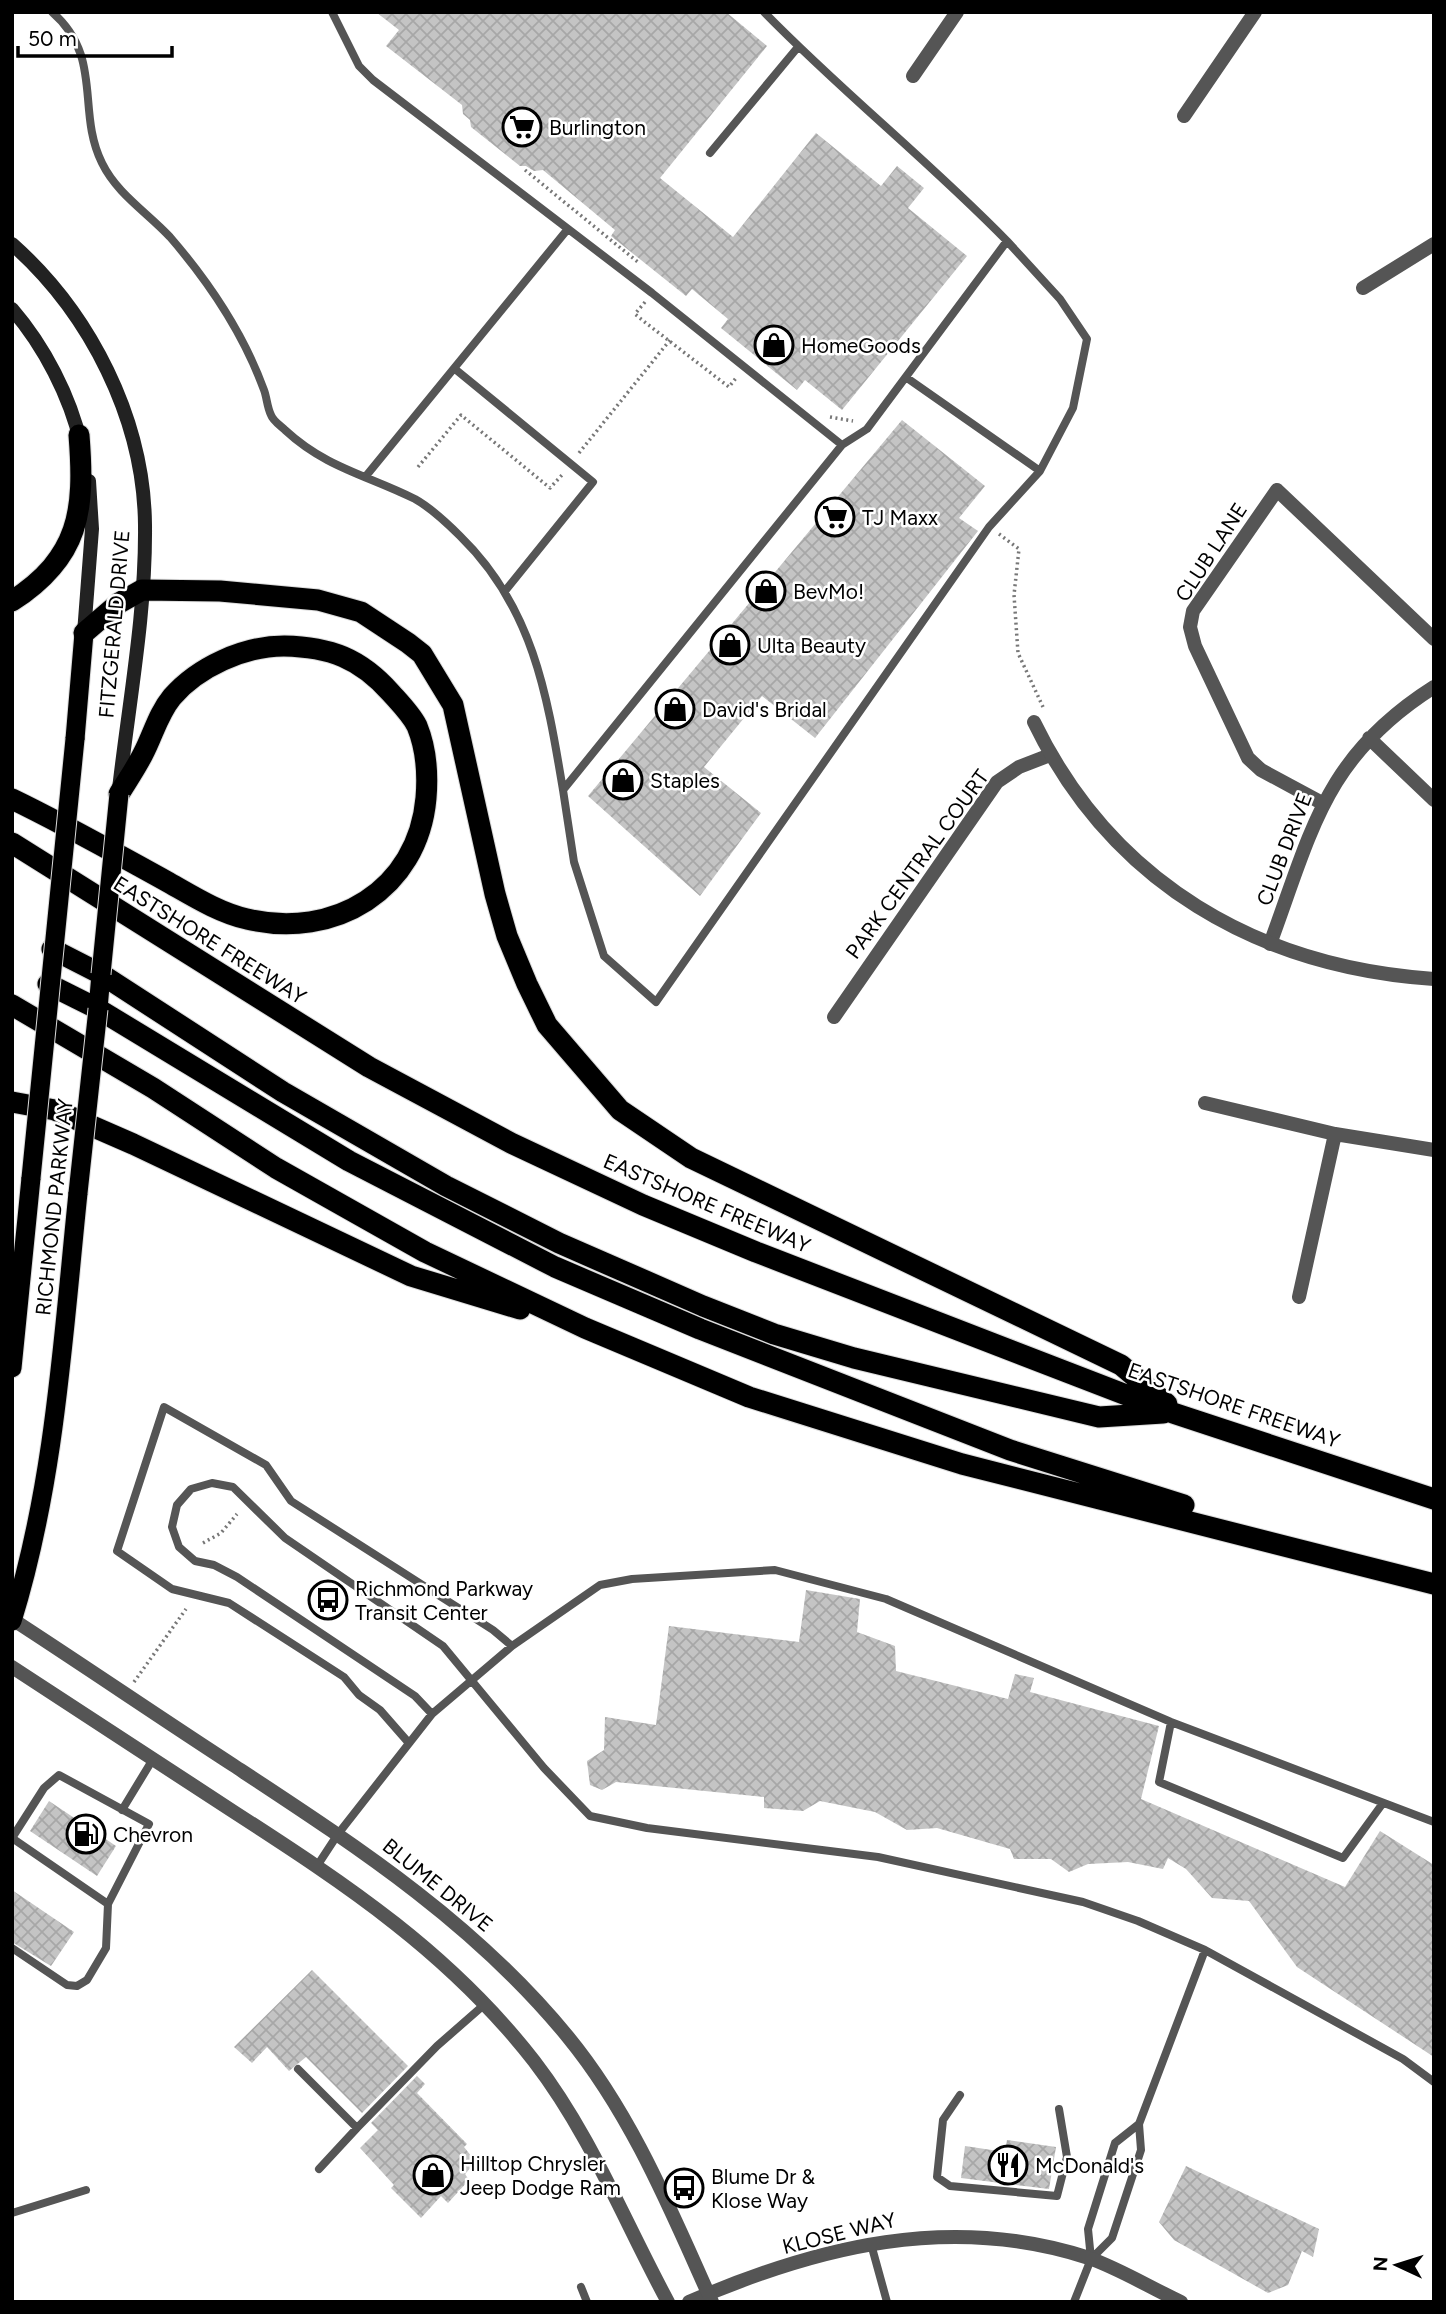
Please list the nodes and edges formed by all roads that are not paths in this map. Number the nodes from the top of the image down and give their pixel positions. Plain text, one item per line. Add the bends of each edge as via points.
1 (52, 12) edge
2 (332, 12) edge
3 (764, 12) edge
4 (957, 12) edge
5 (1255, 12) edge
6 (798, 47) junction
7 (913, 76) dead end
8 (1184, 116) dead end
9 (710, 153) dead end
10 (567, 230) junction
11 (1007, 241) junction
12 (12, 244) edge
13 (1434, 244) edge
14 (1363, 288) dead end
15 (12, 309) edge
16 (454, 369) junction
17 (907, 378) junction
18 (79, 435) junction
19 (842, 445) junction
20 (1040, 471) junction
21 (366, 476) junction
22 (142, 590) junction
23 (505, 591) junction
24 (12, 601) edge
25 (84, 633) junction
26 (1434, 639) edge
27 (1434, 687) edge
28 (1034, 722) road end
29 (1368, 738) junction
30 (1050, 755) junction
31 (563, 790) junction
32 (119, 794) junction
33 (12, 799) edge
34 (1434, 800) edge
35 (1322, 803) junction
36 (12, 843) edge
37 (1270, 944) junction
38 (52, 949) junction
39 (101, 974) junction
40 (1434, 979) edge
41 (48, 984) junction
42 (12, 1005) edge
43 (98, 1009) junction
44 (834, 1017) dead end
45 (12, 1102) edge
46 (1205, 1102) dead end
47 (1335, 1134) junction
48 (1434, 1150) edge
49 (1299, 1297) dead end
50 (585, 1328) junction
51 (12, 1368) edge
52 (1176, 1414) junction
53 (1434, 1499) edge
54 (1434, 1582) edge
55 (12, 1620) edge
56 (512, 1646) junction
57 (12, 1667) edge
58 (471, 1679) junction
59 (432, 1714) junction
60 (1171, 1722) junction
61 (408, 1742) junction
62 (153, 1759) junction
63 (1383, 1803) junction
64 (122, 1810) junction
65 (1434, 1822) edge
66 (338, 1834) junction
67 (317, 1866) junction
68 (108, 1904) junction
69 (12, 1948) edge
70 (1205, 1950) junction
71 (485, 2004) junction
72 (298, 2069) dead end
73 (1434, 2082) edge
74 (960, 2095) dead end
75 (1059, 2109) dead end
76 (1139, 2124) junction
77 (357, 2128) junction
78 (319, 2169) dead end
79 (86, 2190) dead end
80 (12, 2213) edge
81 (870, 2243) junction
82 (1091, 2259) junction
83 (581, 2287) dead end
84 (710, 2298) edge
85 (587, 2302) edge
86 (668, 2302) edge
87 (689, 2302) edge
88 (887, 2302) edge
89 (1074, 2302) edge
90 (1181, 2302) edge

1 - 21 lane via 72,35 83,58 94,142 106,171 205,283 238,334 265,390 271,417 307,451
2 - 10 lane via 359,66 373,80
3 - 6 lane
4 - 7 street
5 - 8 street
6 - 9 lane
6 - 11 lane via 950,183
10 - 16 lane
10 - 19 lane
11 - 17 lane
11 - 20 lane via 1060,299 1087,339 1073,408
12 - 22 main road, FITZGERALD DRIVE via 67,303 101,357 127,418 145,523
13 - 14 street
15 - 18 main road, FITZGERALD DRIVE via 34,335
16 - 21 lane
16 - 23 lane via 593,482
17 - 19 lane via 867,429
17 - 20 lane
18 - 24 highway via 82,480 76,528 43,578
18 - 25 main road, FITZGERALD DRIVE via 92,528
19 - 31 lane
20 - 31 lane via 989,527 656,1002 604,956 574,862
21 - 23 lane via 418,501 448,524 478,553
22 - 25 highway
22 - 32 main road, FITZGERALD DRIVE
22 - 52 highway via 318,600 361,612 408,643 429,665 453,705 495,894 527,984 547,1025 620,1110 691,1158 1121,1365
23 - 31 lane via 533,648
25 - 38 highway, RICHMOND PARKWAY, bridge
26 - 35 street, CLUB LANE via 1277,490 1193,611 1190,627 1248,758
27 - 29 street, CLUB DRIVE via 1398,709
28 - 30 street
29 - 34 street
29 - 35 street, CLUB DRIVE
30 - 37 street via 1090,814 1127,854 1180,894
30 - 44 street, PARK CENTRAL COURT via 997,782
32 - 33 highway via 172,697 232,656 266,646 309,647 348,656 377,678 416,724 428,780 422,830 398,874 337,917 279,924 246,919 209,904
32 - 39 highway, RICHMOND PARKWAY, bridge
35 - 37 street, CLUB DRIVE
36 - 52 highway, EASTSHORE FREEWAY via 289,1019 511,1143 756,1252
37 - 40 street via 1377,975
38 - 39 highway
38 - 41 highway, RICHMOND PARKWAY, bridge
39 - 43 highway, RICHMOND PARKWAY
39 - 52 highway via 283,1091 446,1186 703,1306 854,1359 1100,1417
41 - 43 highway
41 - 51 highway, RICHMOND PARKWAY, bridge
42 - 50 highway via 276,1168 413,1246
43 - 54 highway via 274,1117 452,1217 555,1267 1010,1450
43 - 55 highway, RICHMOND PARKWAY, bridge via 44,1493 32,1555
45 - 50 highway via 55,1110 143,1148 411,1276
46 - 47 street
47 - 48 street
47 - 49 street
50 - 54 highway via 749,1397 962,1465
52 - 53 highway, EASTSHORE FREEWAY
55 - 66 street, BLUME DRIVE
56 - 58 lane
56 - 60 lane via 600,1585 632,1578 775,1570 886,1599
56 - 61 lane via 291,1501 265,1465 164,1407 117,1551 172,1589 229,1603 344,1677
57 - 62 street
58 - 59 lane
58 - 59 lane via 443,1646 285,1538 233,1487 212,1483 191,1489 177,1505 172,1527 179,1547 195,1561 237,1577 415,1696
58 - 70 lane via 590,1816 925,1866 1083,1902
59 - 61 lane
60 - 63 lane
60 - 63 lane via 1159,1782 1343,1858
61 - 66 lane
62 - 64 lane
62 - 67 street
63 - 65 lane
64 - 68 lane via 149,1824
64 - 68 lane via 60,1775 44,1788 12,1838
66 - 67 lane
66 - 84 street, BLUME DRIVE via 451,1917 515,1977 570,2039 622,2116
67 - 71 street via 428,1948
68 - 69 lane via 106,1948 87,1980 78,1986 67,1985
70 - 73 lane via 1403,2059
70 - 76 lane
71 - 77 lane
71 - 86 street via 535,2062 587,2138
72 - 77 lane
74 - 75 lane via 943,2120 937,2177 950,2186 1057,2196 1067,2157
76 - 82 lane via 1140,2150 1112,2238
76 - 82 lane via 1115,2143 1088,2229
77 - 78 lane
79 - 80 lane
81 - 82 street, KLOSE WAY via 953,2235 1028,2242
81 - 84 street, KLOSE WAY
81 - 88 lane
82 - 89 lane
82 - 90 street, KLOSE WAY
83 - 85 lane
84 - 87 street, KLOSE WAY

